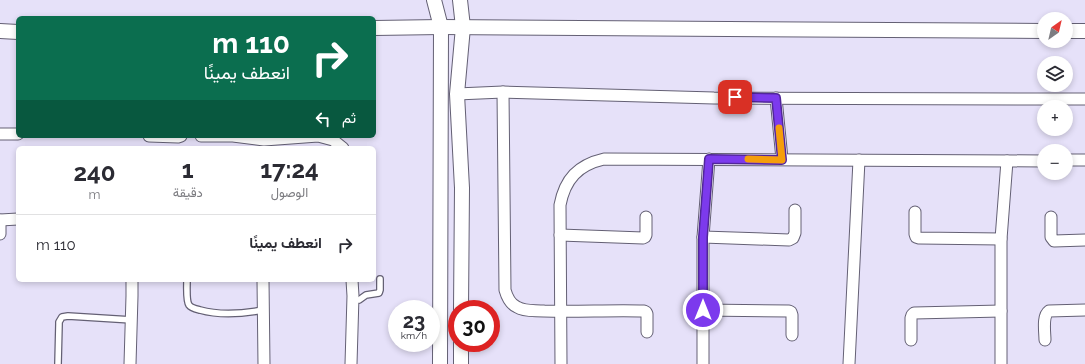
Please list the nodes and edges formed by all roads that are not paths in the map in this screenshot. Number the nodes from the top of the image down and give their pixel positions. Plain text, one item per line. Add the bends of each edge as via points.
1 (434, 0) edge
2 (460, 0) edge
3 (441, 27) junction
4 (463, 27) junction
5 (376, 28) edge
6 (1037, 31) edge
7 (1073, 31) edge
8 (1085, 31) edge
9 (0, 32) edge
10 (16, 32) edge
11 (503, 92) junction
12 (457, 94) junction
13 (776, 98) junction
14 (1085, 99) edge
15 (0, 134) edge
16 (16, 134) edge
17 (241, 138) edge
18 (304, 138) edge
19 (326, 138) edge
20 (264, 144) edge
21 (340, 146) edge
22 (709, 159) junction
23 (782, 160) junction
24 (859, 160) junction
25 (1073, 160) edge
26 (1085, 160) edge
27 (1007, 161) junction
28 (1037, 161) edge
29 (795, 210) dead end
30 (915, 212) dead end
31 (1051, 217) dead end
32 (646, 218) dead end
33 (0, 220) edge
34 (16, 220) edge
35 (0, 234) edge
36 (560, 236) junction
37 (703, 237) junction
38 (1001, 239) junction
39 (1085, 240) edge
40 (380, 279) dead end
41 (132, 282) edge
42 (187, 282) edge
43 (263, 282) edge
44 (352, 282) edge
45 (353, 296) junction
46 (461, 300) edge
47 (263, 310) junction
48 (703, 310) junction
49 (1085, 310) edge
50 (560, 311) junction
51 (1001, 312) junction
52 (132, 320) junction
53 (647, 332) dead end
54 (792, 336) dead end
55 (911, 340) dead end
56 (1045, 340) dead end
57 (461, 352) edge
58 (58, 364) edge
59 (130, 364) edge
60 (264, 364) edge
61 (351, 364) edge
62 (440, 364) edge
63 (461, 364) edge
64 (561, 364) edge
65 (702, 364) edge
66 (849, 364) edge
67 (1001, 364) edge

1 - 3 street
2 - 4 street
3 - 4 street
3 - 5 street
3 - 62 street
4 - 6 street
4 - 12 street
7 - 8 street
9 - 10 street
11 - 12 street
11 - 13 street
11 - 50 street via 505,290 511,303 523,310
12 - 46 street via 462,188
13 - 14 street
13 - 23 street
15 - 16 street
17 - 20 street
18 - 20 street
19 - 21 street
22 - 23 street
22 - 36 street via 604,159 585,165 565,186 560,205
22 - 37 street
23 - 24 street
24 - 27 street
24 - 66 street
25 - 26 street
27 - 28 street
27 - 38 street
29 - 37 street via 795,233 789,240
30 - 38 street via 915,234 919,238
31 - 39 street via 1051,237 1054,241
32 - 36 street via 646,235 643,238
33 - 34 street
33 - 35 street
36 - 50 street
37 - 48 street
38 - 51 street
40 - 45 lane via 378,293 366,295 359,300
41 - 52 street
42 - 47 lane via 187,302 193,308 212,313 248,313
43 - 47 street
44 - 45 street
45 - 61 street
47 - 60 street
48 - 54 street via 789,311 792,315
48 - 65 street
49 - 56 street via 1048,312 1045,317
50 - 53 street via 644,311 647,314
50 - 64 street
51 - 55 street via 914,313 910,318
51 - 67 street
52 - 58 lane via 62,317 59,322
52 - 59 street
57 - 63 street

